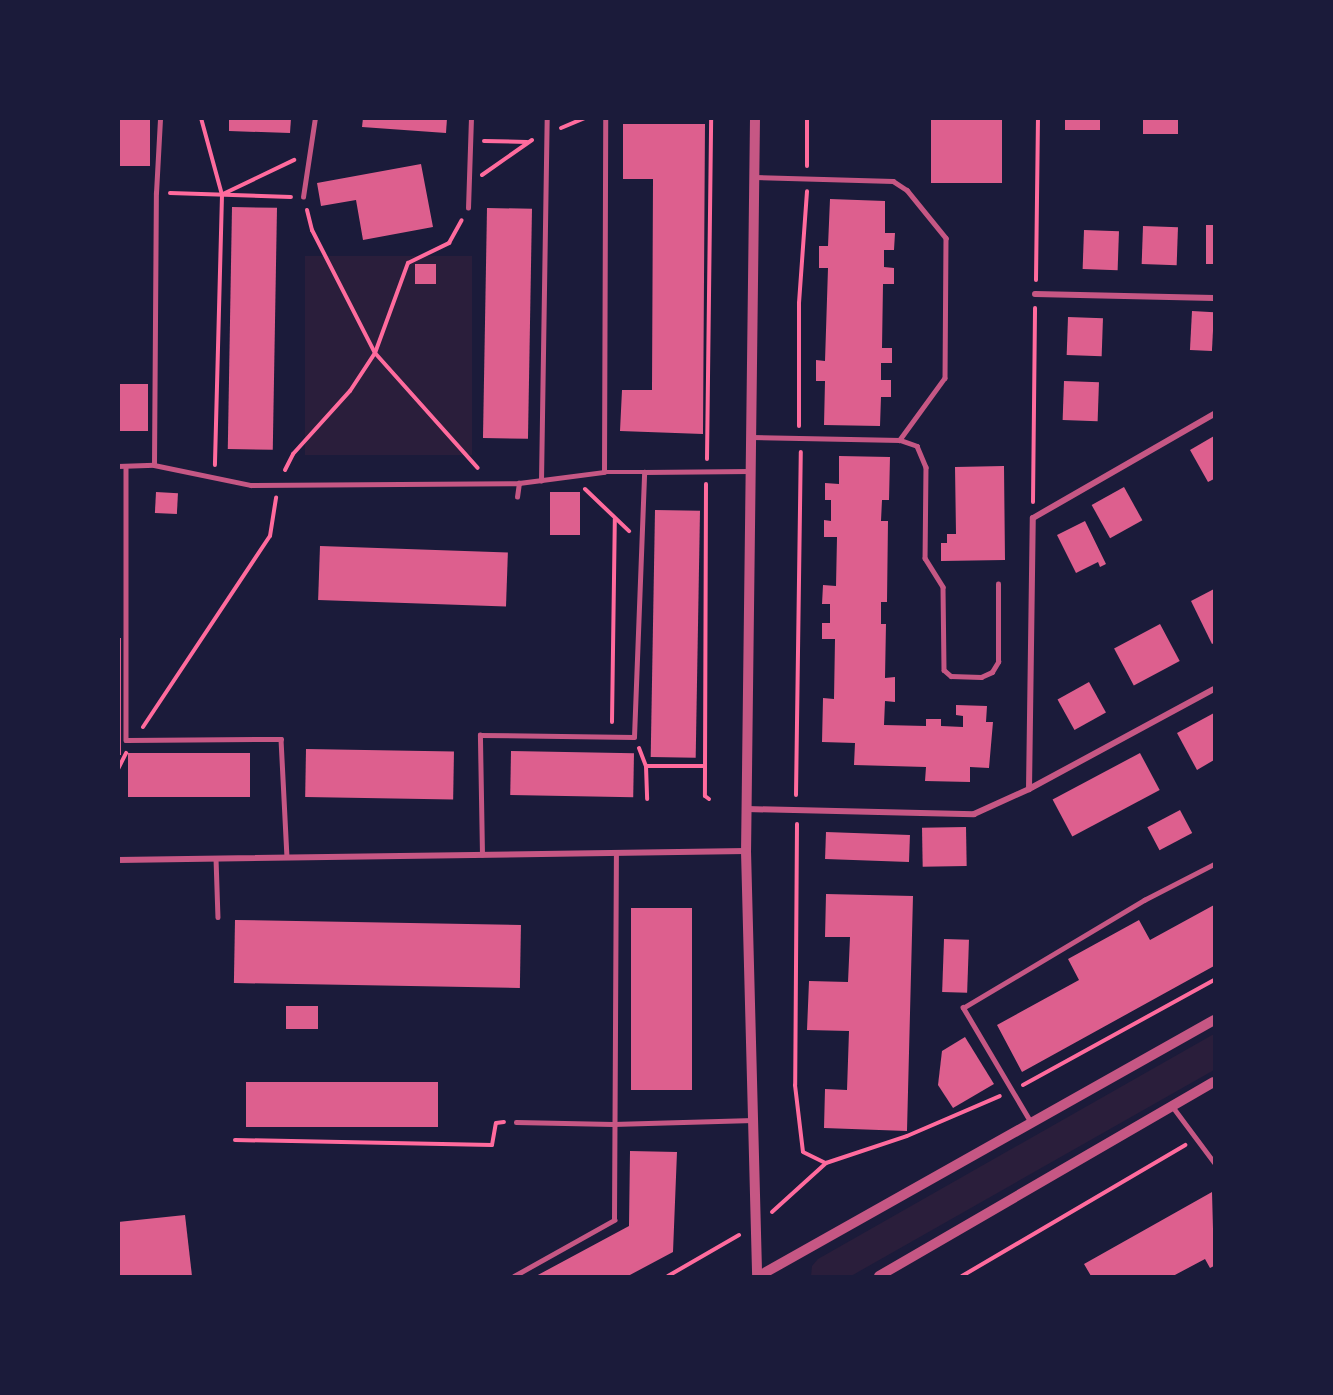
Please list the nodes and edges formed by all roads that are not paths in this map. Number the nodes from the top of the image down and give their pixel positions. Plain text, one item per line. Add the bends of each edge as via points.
1 (160, 118) edge
2 (315, 118) edge
3 (471, 118) edge
4 (547, 118) edge
5 (605, 118) edge
6 (755, 118) edge
7 (755, 177) junction
8 (303, 197) road end
9 (468, 208) road end
10 (1035, 294) road end
11 (1215, 298) edge
12 (1215, 414) edge
13 (752, 436) junction
14 (900, 440) junction
15 (154, 465) junction
16 (118, 466) edge
17 (126, 467) junction
18 (751, 471) junction
19 (604, 472) junction
20 (644, 472) junction
21 (541, 481) junction
22 (519, 483) junction
23 (517, 497) dead end
24 (998, 584) dead end
25 (1215, 689) edge
26 (1029, 789) junction
27 (747, 809) junction
28 (746, 851) junction
29 (616, 853) junction
30 (482, 855) junction
31 (287, 857) junction
32 (216, 858) junction
33 (118, 860) edge
34 (1215, 864) edge
35 (218, 917) dead end
36 (1215, 1020) edge
37 (1215, 1082) edge
38 (1173, 1107) junction
39 (753, 1120) junction
40 (516, 1122) road end
41 (613, 1124) junction
42 (1031, 1124) junction
43 (1215, 1162) edge
44 (513, 1276) edge
45 (758, 1276) edge
46 (879, 1276) edge

1 - 15 lane
2 - 8 lane
3 - 9 lane
4 - 21 lane
5 - 19 lane
6 - 7 street
7 - 13 street
7 - 14 lane via 893,181 907,190 946,238 945,378
10 - 11 street
12 - 26 street via 1033,518
13 - 14 lane
13 - 18 street
14 - 24 lane via 917,446 926,467 925,558 943,587 944,669 951,676 981,677 993,672 998,662
15 - 17 lane
15 - 22 lane via 251,485
16 - 17 lane
17 - 31 lane via 126,740 281,739
18 - 20 lane
18 - 27 street
19 - 20 lane
19 - 21 lane
20 - 30 lane via 634,737 480,735
21 - 22 lane
22 - 23 lane
25 - 26 street
26 - 27 street via 974,814
27 - 28 street
28 - 29 street
28 - 39 street
29 - 30 street
29 - 41 lane
30 - 31 street
31 - 32 street
32 - 33 street
32 - 35 lane
34 - 42 lane via 1144,900 963,1008
36 - 42 street
37 - 38 street
38 - 43 lane
38 - 46 street
39 - 41 lane
39 - 45 street
40 - 41 lane
41 - 44 lane via 614,1220
42 - 45 street

